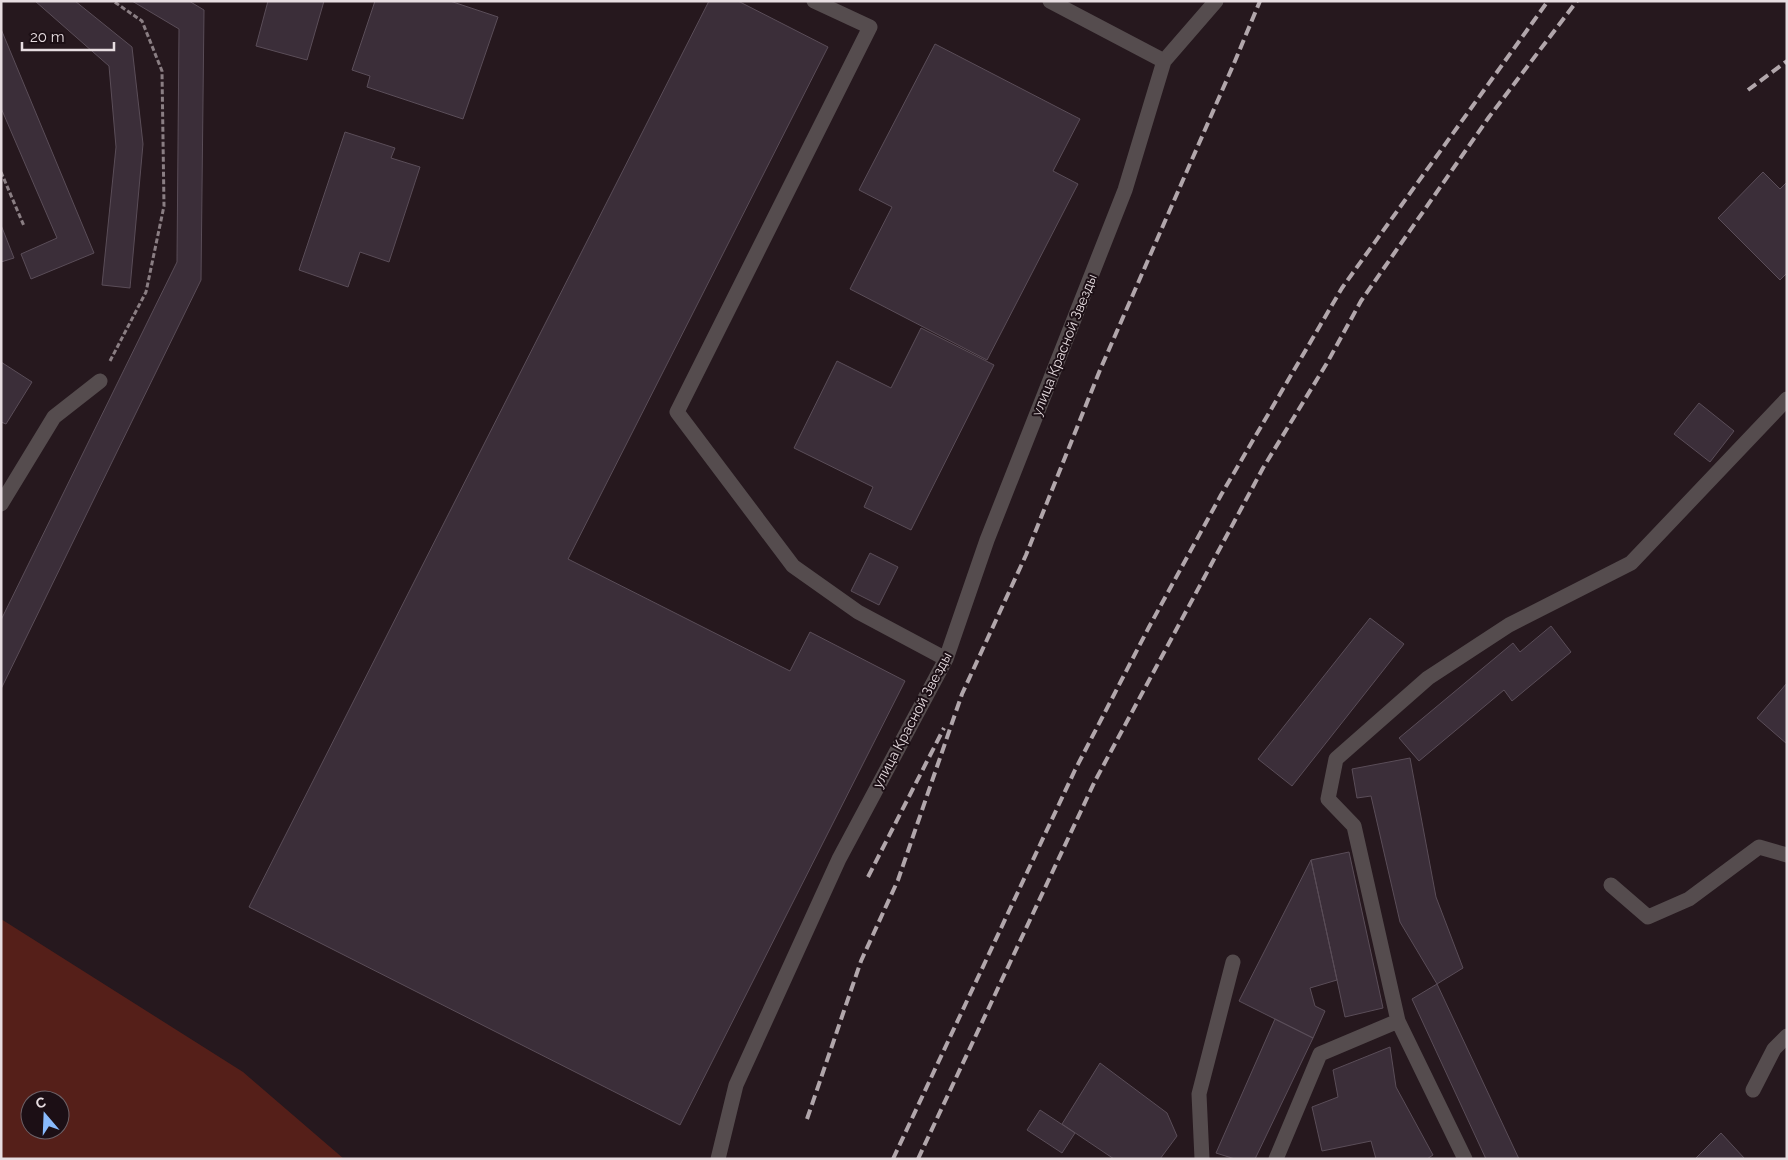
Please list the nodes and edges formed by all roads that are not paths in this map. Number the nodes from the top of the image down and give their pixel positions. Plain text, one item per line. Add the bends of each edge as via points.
1 (814, 1) edge
2 (1050, 1) edge
3 (1216, 1) edge
4 (1164, 61) junction
5 (100, 381) road end
6 (1787, 399) edge
7 (1, 504) edge
8 (946, 659) junction
9 (1787, 855) edge
10 (1611, 885) dead end
11 (1233, 962) dead end
12 (1398, 1022) junction
13 (1787, 1036) edge
14 (1753, 1090) dead end
15 (718, 1159) edge
16 (1202, 1159) edge
17 (1276, 1159) edge
18 (1465, 1159) edge

1 - 8 street via 870,28 677,412 793,566 858,612
2 - 4 street
3 - 4 street
4 - 8 street, улица Красной Звезды via 1125,190 987,540
5 - 7 street via 54,417
6 - 12 street via 1631,563 1509,625 1428,678 1336,759 1328,799 1354,826
8 - 15 street, улица Красной Звезды via 839,859 736,1085
9 - 10 street via 1759,847 1689,899 1648,917
11 - 16 street via 1199,1094
12 - 17 street via 1320,1054
12 - 18 street
13 - 14 street via 1774,1049

